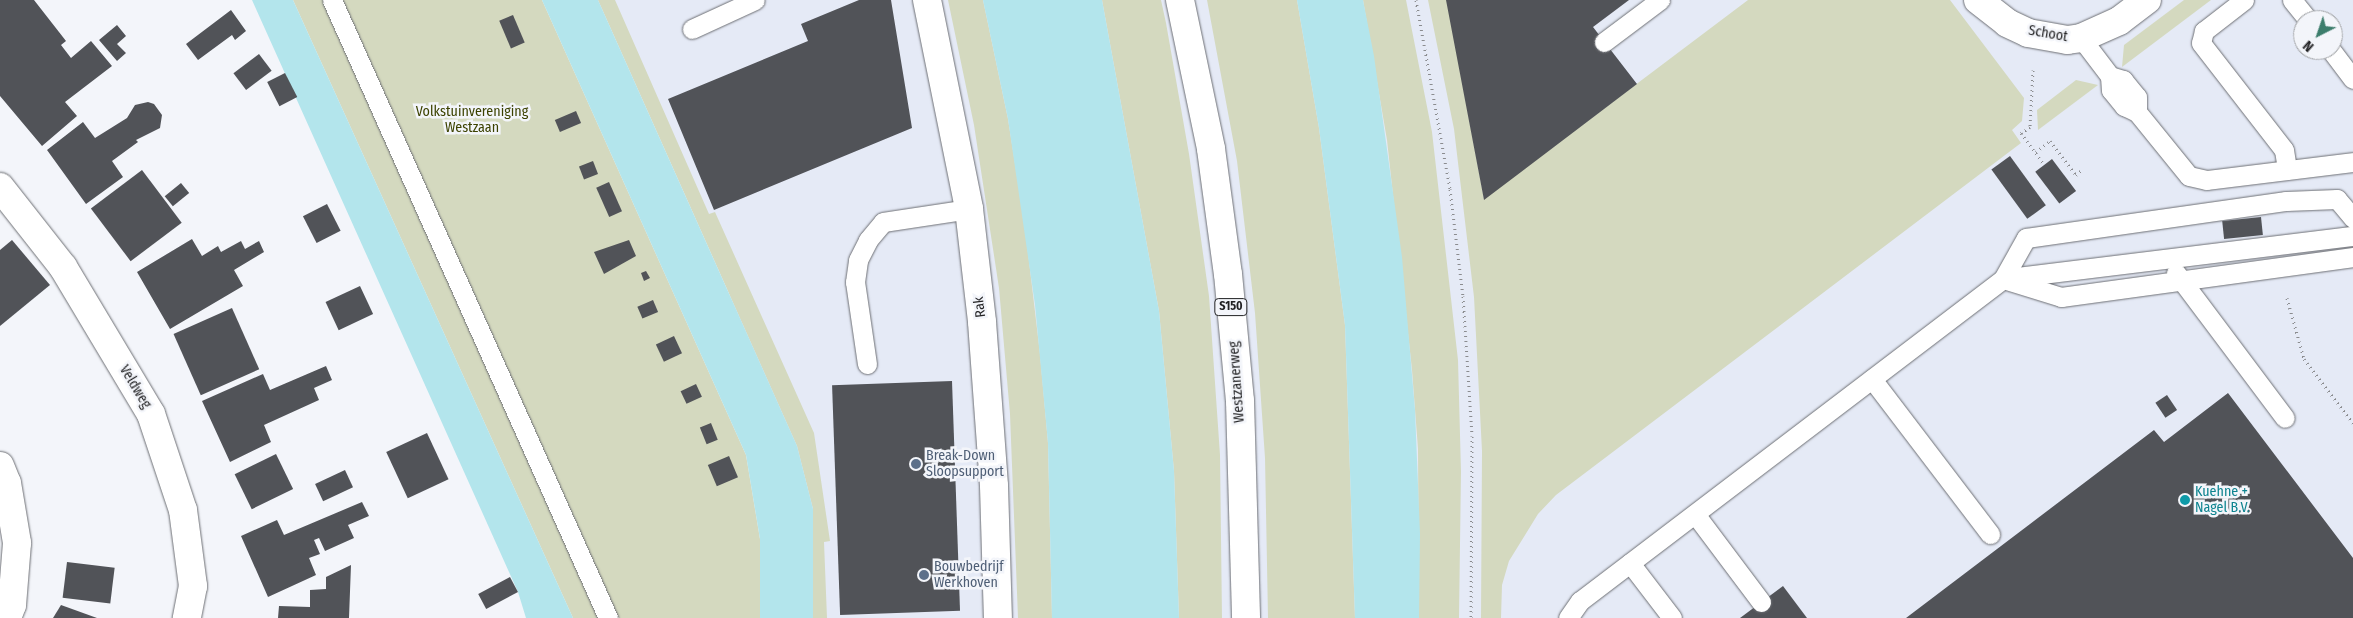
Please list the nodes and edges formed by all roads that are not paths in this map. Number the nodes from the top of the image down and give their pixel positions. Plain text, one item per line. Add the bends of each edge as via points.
1 (332, 0) edge
2 (755, 0) edge
3 (927, 0) edge
4 (1180, 0) edge
5 (1660, 0) edge
6 (1978, 0) edge
7 (2147, 0) edge
8 (2244, 0) edge
9 (2292, 0) edge
10 (2300, 10) edge
11 (692, 29) dead end
12 (2081, 38) junction
13 (1604, 42) dead end
14 (2339, 60) edge
15 (2353, 79) edge
16 (2353, 162) edge
17 (2287, 170) junction
18 (0, 187) edge
19 (969, 209) junction
20 (2353, 218) edge
21 (2353, 236) edge
22 (2353, 257) edge
23 (2165, 259) junction
24 (2002, 279) junction
25 (2182, 281) junction
26 (867, 364) dead end
27 (1872, 379) junction
28 (2286, 418) dead end
29 (0, 466) edge
30 (1695, 514) junction
31 (1990, 534) dead end
32 (1630, 563) junction
33 (1761, 602) dead end
34 (7, 618) edge
35 (187, 618) edge
36 (608, 618) edge
37 (998, 618) edge
38 (1246, 618) edge
39 (1568, 618) edge
40 (1672, 618) edge

1 - 36 lane
2 - 11 lane
3 - 19 street, Rak
4 - 38 street, Westzanerweg / S150 via 1211,150 1228,274 1240,402
5 - 13 lane
6 - 12 street, Schoot via 2007,23 2035,34 2067,40
7 - 12 street, Schoot via 2119,21
8 - 17 lane via 2204,31 2202,43 2284,150
9 - 10 lane
12 - 17 lane via 2110,76 2123,80 2137,97 2137,112 2181,168 2198,180
14 - 15 lane
16 - 17 lane
18 - 35 street, Veldweg via 63,267 151,414 183,510 193,586
19 - 26 lane via 883,222 868,240 858,260 855,282
19 - 37 street, Rak via 991,430
20 - 24 lane via 2337,199 2286,201 2026,238
21 - 23 lane
22 - 25 lane
23 - 24 lane
23 - 25 lane
24 - 25 lane via 2061,297
24 - 27 lane
25 - 28 lane
27 - 30 lane
27 - 31 lane
29 - 34 street via 17,543 12,605
30 - 32 lane
30 - 33 lane
32 - 39 lane via 1580,601
32 - 40 lane

